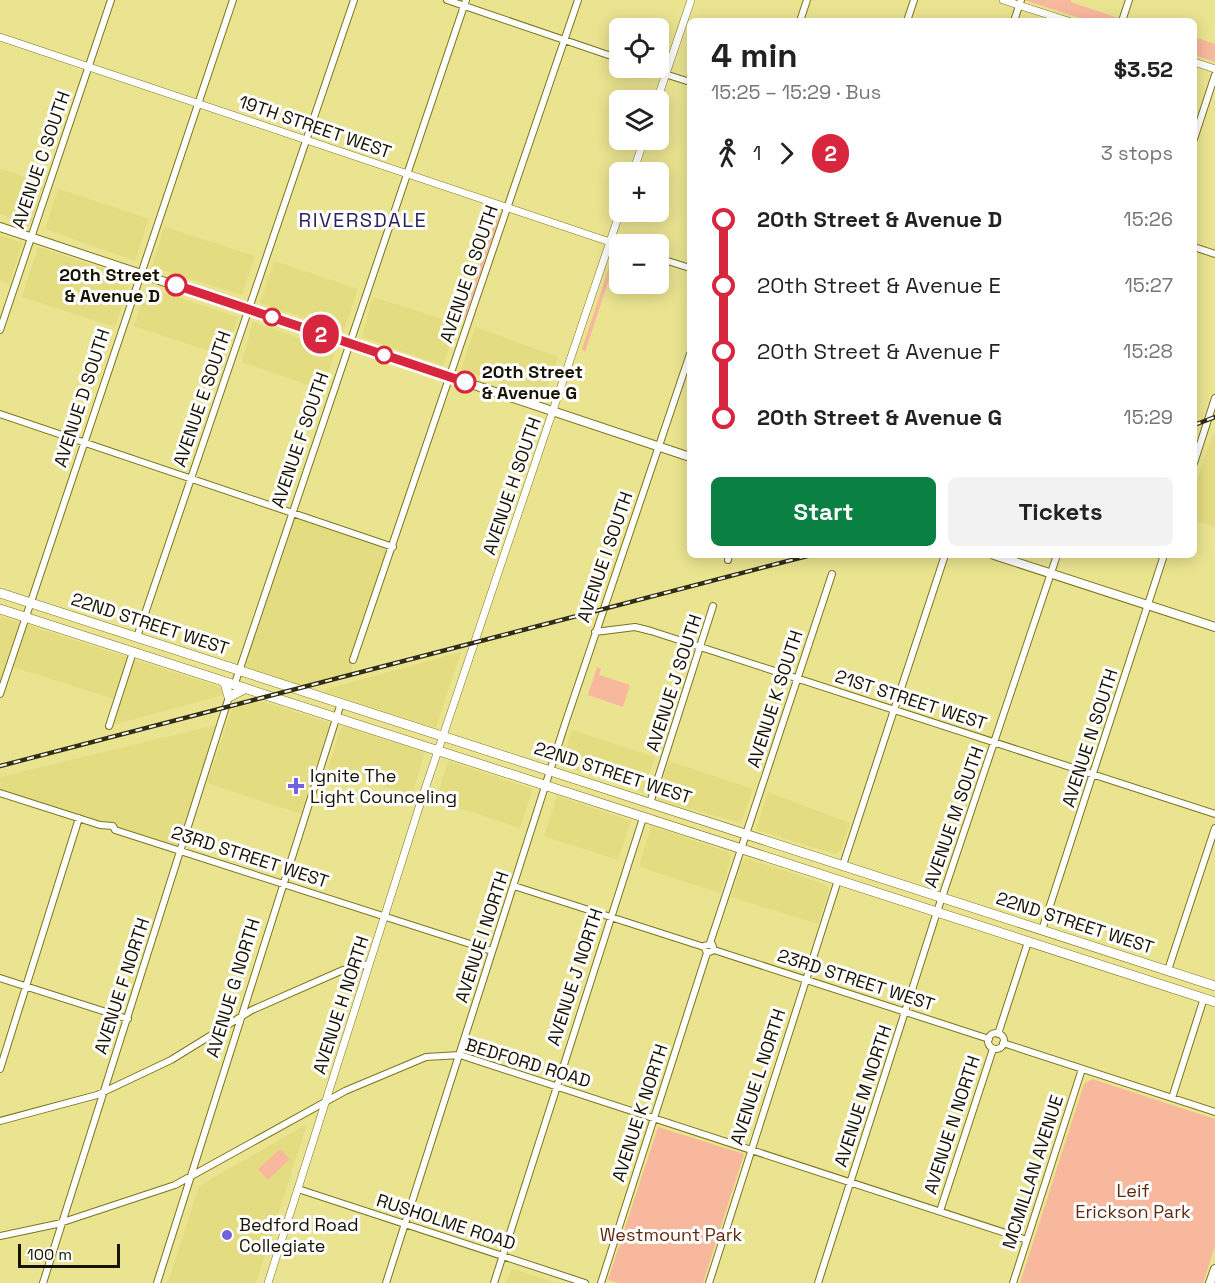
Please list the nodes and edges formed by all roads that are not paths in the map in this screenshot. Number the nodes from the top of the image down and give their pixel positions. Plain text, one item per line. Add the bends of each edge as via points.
1 (111, 0) edge
2 (233, 0) edge
3 (354, 0) edge
4 (447, 0) edge
5 (578, 0) edge
6 (691, 0) edge
7 (807, 0) edge
8 (914, 0) edge
9 (1003, 0) edge
10 (1129, 0) edge
11 (465, 3) edge
12 (1020, 3) edge
13 (801, 18) edge
14 (908, 18) edge
15 (1015, 18) edge
16 (1060, 18) edge
17 (1123, 18) edge
18 (0, 37) edge
19 (565, 40) junction
20 (609, 55) edge
21 (1197, 63) edge
22 (669, 65) edge
23 (88, 67) junction
24 (1215, 69) edge
25 (669, 75) edge
26 (1215, 75) edge
27 (687, 81) edge
28 (197, 103) junction
29 (1197, 130) edge
30 (307, 140) junction
31 (405, 173) junction
32 (507, 208) junction
33 (0, 227) edge
34 (31, 237) junction
35 (609, 242) edge
36 (609, 245) edge
37 (1197, 249) edge
38 (1215, 254) edge
39 (669, 261) edge
40 (687, 267) edge
41 (140, 273) junction
42 (248, 309) junction
43 (0, 330) edge
44 (349, 343) junction
45 (687, 363) edge
46 (450, 377) junction
47 (1215, 398) edge
48 (552, 411) junction
49 (0, 414) edge
50 (83, 442) junction
51 (659, 447) junction
52 (1197, 454) edge
53 (687, 456) edge
54 (191, 478) junction
55 (291, 513) junction
56 (393, 547) junction
57 (944, 558) edge
58 (1003, 558) edge
59 (1056, 558) edge
60 (1163, 558) edge
61 (832, 574) dead end
62 (1051, 574) junction
63 (0, 592) edge
64 (30, 602) junction
65 (1148, 605) junction
66 (713, 606) dead end
67 (0, 609) edge
68 (25, 617) junction
69 (1215, 627) edge
70 (595, 632) junction
71 (137, 637) junction
72 (701, 648) junction
73 (133, 652) junction
74 (353, 660) dead end
75 (239, 669) junction
76 (797, 679) junction
77 (229, 684) junction
78 (244, 689) junction
79 (0, 694) edge
80 (229, 698) junction
81 (341, 703) junction
82 (894, 710) junction
83 (336, 719) junction
84 (109, 726) dead end
85 (443, 736) junction
86 (995, 743) junction
87 (438, 752) junction
88 (551, 771) junction
89 (1093, 775) junction
90 (546, 786) junction
91 (0, 793) edge
92 (650, 803) junction
93 (1215, 814) edge
94 (79, 818) junction
95 (643, 818) junction
96 (1215, 828) edge
97 (746, 834) junction
98 (741, 849) junction
99 (181, 851) junction
100 (843, 865) junction
101 (838, 880) junction
102 (282, 884) junction
103 (514, 886) junction
104 (944, 898) junction
105 (936, 915) junction
106 (611, 916) junction
107 (385, 917) junction
108 (1042, 930) junction
109 (1028, 942) junction
110 (709, 948) junction
111 (492, 951) junction
112 (369, 964) junction
113 (1168, 970) junction
114 (0, 978) edge
115 (805, 980) junction
116 (26, 986) junction
117 (1215, 986) edge
118 (1204, 998) junction
119 (1215, 1002) edge
120 (905, 1012) junction
121 (240, 1017) junction
122 (128, 1018) junction
123 (998, 1034) junction
124 (988, 1039) junction
125 (1003, 1043) junction
126 (993, 1048) junction
127 (460, 1054) junction
128 (0, 1069) edge
129 (1082, 1069) junction
130 (557, 1085) junction
131 (105, 1091) junction
132 (1172, 1098) junction
133 (326, 1100) junction
134 (1215, 1112) edge
135 (654, 1118) junction
136 (0, 1121) edge
137 (751, 1149) junction
138 (191, 1177) junction
139 (851, 1182) junction
140 (298, 1189) junction
141 (940, 1211) junction
142 (63, 1221) junction
143 (404, 1224) junction
144 (0, 1236) edge
145 (1027, 1240) junction
146 (502, 1257) junction
147 (1215, 1269) edge
148 (43, 1283) edge
149 (157, 1283) edge
150 (268, 1283) edge
151 (386, 1283) edge
152 (494, 1283) edge
153 (585, 1283) edge
154 (601, 1283) edge
155 (709, 1283) edge
156 (818, 1283) edge
157 (1013, 1283) edge
158 (1210, 1283) edge

1 - 23 street, AVENUE C SOUTH
2 - 28 street, AVENUE D SOUTH
3 - 30 street, AVENUE E SOUTH
4 - 11 street
5 - 19 street, AVENUE G SOUTH
6 - 22 street
7 - 13 street
8 - 14 street
9 - 12 street
10 - 17 street
11 - 19 street
11 - 31 street, AVENUE F SOUTH
12 - 15 street
12 - 16 street
18 - 23 street, 19TH STREET WEST
19 - 20 street
19 - 32 street, AVENUE G SOUTH
21 - 24 street
23 - 28 street, 19TH STREET WEST
23 - 34 street, AVENUE C SOUTH
25 - 27 street
26 - 29 street
28 - 30 street, 19TH STREET WEST
28 - 41 street, AVENUE D SOUTH
30 - 31 street, 19TH STREET WEST
30 - 42 street, AVENUE E SOUTH
31 - 32 street, 19TH STREET WEST
31 - 44 street, AVENUE F SOUTH
32 - 35 street, 19TH STREET WEST
32 - 46 street, AVENUE G SOUTH
33 - 34 main road
34 - 41 main road
34 - 43 street, AVENUE C SOUTH
36 - 48 street, AVENUE H SOUTH
37 - 38 street
39 - 40 street
41 - 42 main road
41 - 50 street, AVENUE D SOUTH
42 - 44 main road
42 - 54 street, AVENUE E SOUTH
44 - 46 main road
44 - 55 street, AVENUE F SOUTH
45 - 51 street, AVENUE I SOUTH
46 - 48 main road
46 - 56 street, AVENUE G SOUTH
47 - 52 street
48 - 51 main road
48 - 85 street, AVENUE H SOUTH
49 - 50 street
50 - 54 street
50 - 64 street, AVENUE D SOUTH
51 - 53 main road
51 - 70 street, AVENUE I SOUTH
54 - 55 street
54 - 71 street, AVENUE E SOUTH
55 - 56 street
55 - 75 street, AVENUE F SOUTH
56 - 74 street, AVENUE G SOUTH
57 - 82 street
58 - 62 main road
59 - 62 street, AVENUE M SOUTH
60 - 65 street, AVENUE N SOUTH
61 - 76 street, AVENUE K SOUTH
62 - 65 main road
62 - 86 street, AVENUE M SOUTH
63 - 64 main road, 22ND STREET WEST
64 - 68 street, AVENUE D SOUTH
64 - 71 main road, 22ND STREET WEST
65 - 69 main road
65 - 89 street, AVENUE N SOUTH
66 - 72 street, AVENUE J SOUTH
67 - 68 main road, 22ND STREET WEST
68 - 73 main road, 22ND STREET WEST
68 - 79 street, AVENUE D SOUTH
70 - 72 street, 21ST STREET WEST via 635,627
70 - 88 street, AVENUE I SOUTH
71 - 75 main road, 22ND STREET WEST
72 - 76 street, 21ST STREET WEST
72 - 92 street, AVENUE J SOUTH
73 - 77 main road, 22ND STREET WEST
73 - 84 street
75 - 77 street, AVENUE F SOUTH
75 - 81 main road, 22ND STREET WEST
76 - 82 street, 21ST STREET WEST
76 - 97 street, AVENUE K SOUTH
77 - 78 main road, 22ND STREET WEST
77 - 80 main road
78 - 80 main road
78 - 83 main road, 22ND STREET WEST
80 - 99 street, AVENUE F NORTH
81 - 83 street, AVENUE G NORTH
81 - 85 main road, 22ND STREET WEST
82 - 86 street, 21ST STREET WEST
82 - 100 street
83 - 87 main road, 22ND STREET WEST
83 - 102 street, AVENUE G NORTH
85 - 87 street, AVENUE H NORTH
85 - 88 main road, 22ND STREET WEST
86 - 89 street, 21ST STREET WEST
86 - 104 street, AVENUE M SOUTH
87 - 90 main road, 22ND STREET WEST
87 - 107 street, AVENUE H NORTH
88 - 90 street, AVENUE I NORTH
88 - 92 main road, 22ND STREET WEST
89 - 93 street, 21ST STREET WEST
89 - 108 street, AVENUE N SOUTH
90 - 95 main road, 22ND STREET WEST
90 - 103 street, AVENUE I NORTH
91 - 94 street, 23RD STREET WEST
92 - 97 main road, 22ND STREET WEST
94 - 99 street, 23RD STREET WEST
94 - 116 street
95 - 98 main road, 22ND STREET WEST
95 - 106 street, AVENUE J NORTH
96 - 113 street
97 - 98 street, AVENUE K NORTH
97 - 100 main road, 22ND STREET WEST
98 - 101 main road, 22ND STREET WEST
98 - 110 street, AVENUE K NORTH
99 - 102 street, 23RD STREET WEST
99 - 122 street, AVENUE F NORTH
100 - 104 main road, 22ND STREET WEST
101 - 105 main road, 22ND STREET WEST
101 - 115 street, AVENUE L NORTH
102 - 107 street, 23RD STREET WEST
102 - 121 street, AVENUE G NORTH
103 - 106 street, 23RD STREET WEST
103 - 111 street, AVENUE I NORTH
104 - 105 street, AVENUE M SOUTH
104 - 108 main road, 22ND STREET WEST
105 - 109 main road, 22ND STREET WEST
105 - 120 street, AVENUE M NORTH
106 - 110 street, 23RD STREET WEST
106 - 130 street, AVENUE J NORTH
107 - 111 street, 23RD STREET WEST
107 - 112 street, AVENUE H NORTH
108 - 113 main road, 22ND STREET WEST
109 - 118 main road, 22ND STREET WEST
109 - 123 street
110 - 115 street, 23RD STREET WEST
110 - 135 street, AVENUE K NORTH
111 - 127 street, AVENUE I NORTH
112 - 121 street via 343,970
112 - 133 street, AVENUE H NORTH
113 - 117 main road, 22ND STREET WEST
114 - 116 street
115 - 120 street, 23RD STREET WEST
115 - 137 street, AVENUE L NORTH
116 - 122 street
116 - 128 street
118 - 119 main road, 22ND STREET WEST
118 - 132 street
120 - 124 street, 23RD STREET WEST
120 - 139 street, AVENUE M NORTH
121 - 131 street via 171,1060
121 - 138 street, AVENUE G NORTH
122 - 131 street, AVENUE F NORTH
123 - 124 street
123 - 125 street
124 - 126 street
125 - 126 street via 1000,1048
125 - 129 street
126 - 141 street, AVENUE N NORTH
127 - 130 street, BEDFORD ROAD
127 - 133 street, BEDFORD ROAD via 426,1057
127 - 143 street, AVENUE I NORTH
129 - 132 street
129 - 145 street, MCMILLAN AVENUE
130 - 135 street, BEDFORD ROAD
130 - 146 street, AVENUE J NORTH
131 - 136 street
131 - 142 street, AVENUE F NORTH
132 - 134 street
133 - 138 street, BEDFORD ROAD
133 - 140 street, AVENUE H NORTH
135 - 137 street, BEDFORD ROAD
135 - 154 street, AVENUE K NORTH
137 - 139 street, BEDFORD ROAD
137 - 155 street, AVENUE L NORTH
138 - 142 street, BEDFORD ROAD
138 - 149 street, AVENUE G NORTH
139 - 141 street, BEDFORD ROAD
139 - 156 street, AVENUE M NORTH
140 - 143 street, RUSHOLME ROAD
140 - 150 street, AVENUE H NORTH
141 - 145 street, BEDFORD ROAD
142 - 144 street, BEDFORD ROAD
142 - 148 street, AVENUE F NORTH
143 - 146 street, RUSHOLME ROAD
143 - 151 street, AVENUE I NORTH
145 - 157 street, MCMILLAN AVENUE
146 - 152 street, AVENUE J NORTH
146 - 153 street, RUSHOLME ROAD
147 - 158 main road

